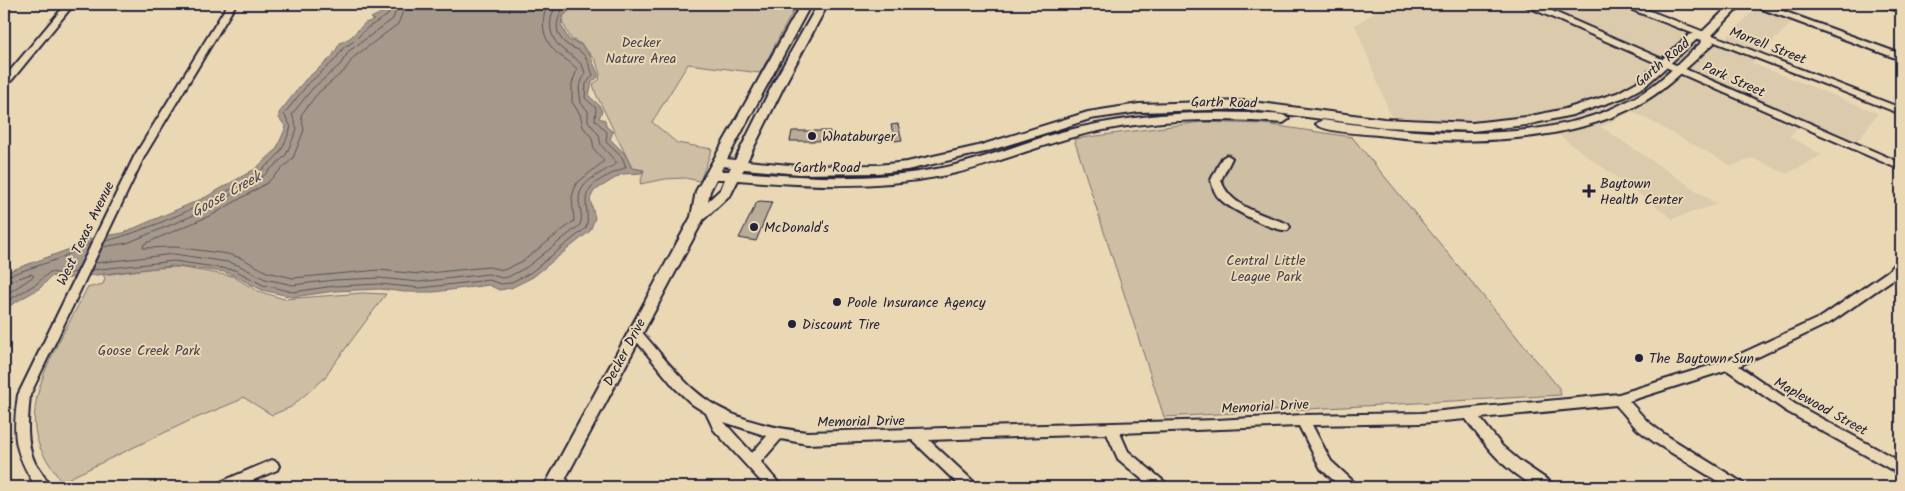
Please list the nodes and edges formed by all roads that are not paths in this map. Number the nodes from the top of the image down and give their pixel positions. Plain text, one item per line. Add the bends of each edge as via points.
1 (8, 4) edge
2 (70, 4) edge
3 (232, 4) edge
4 (806, 4) edge
5 (823, 4) edge
6 (1529, 4) edge
7 (1625, 4) edge
8 (1737, 4) edge
9 (1757, 4) edge
10 (1886, 4) edge
11 (4, 9) edge
12 (1901, 9) edge
13 (1705, 35) junction
14 (1901, 57) edge
15 (1665, 63) junction
16 (1678, 69) junction
17 (4, 84) edge
18 (1901, 111) edge
19 (1568, 112) junction
20 (1149, 113) junction
21 (1272, 113) junction
22 (1580, 122) junction
23 (1056, 125) junction
24 (1472, 127) junction
25 (1065, 135) junction
26 (1484, 138) junction
27 (958, 155) junction
28 (1227, 158) dead end
29 (719, 162) junction
30 (966, 166) junction
31 (1901, 167) edge
32 (736, 170) junction
33 (712, 174) junction
34 (877, 175) junction
35 (698, 217) junction
36 (1284, 227) dead end
37 (1901, 264) edge
38 (635, 332) junction
39 (1729, 365) junction
40 (1619, 399) junction
41 (710, 409) junction
42 (1470, 415) junction
43 (1303, 420) junction
44 (1111, 428) junction
45 (778, 434) junction
46 (916, 436) junction
47 (752, 462) junction
48 (272, 466) dead end
49 (1901, 468) edge
50 (558, 484) edge
51 (43, 487) edge
52 (223, 487) edge
53 (775, 487) edge
54 (970, 487) edge
55 (1161, 487) edge
56 (1350, 487) edge
57 (1548, 487) edge
58 (1738, 487) edge

1 - 11 street
2 - 17 street
3 - 51 street, West Texas Avenue via 140,155 24,394 20,431 23,447 28,463
4 - 29 main road, Decker Drive
5 - 32 main road, Decker Drive
6 - 15 street, Park Street
7 - 13 street, Morrell Street
8 - 13 main road, Garth Road
9 - 14 street
10 - 12 street
13 - 15 main road, Garth Road via 1693,37
13 - 16 main road, Garth Road via 1708,43
13 - 18 street, Morrell Street
15 - 16 street, Park Street
15 - 19 main road, Garth Road via 1641,84 1621,95
16 - 22 main road, Garth Road via 1640,100
16 - 31 street, Park Street
19 - 22 main road
19 - 24 main road, Garth Road
20 - 21 main road, Garth Road
20 - 23 main road, Garth Road via 1088,116
20 - 25 main road, Garth Road
21 - 24 main road, Garth Road
21 - 26 main road, Garth Road via 1417,136
22 - 26 main road, Garth Road via 1540,132
23 - 25 main road
23 - 27 main road, Garth Road
24 - 26 main road
25 - 30 main road, Garth Road
27 - 30 main road
27 - 34 main road, Garth Road
28 - 36 street via 1216,180 1221,195 1234,205
29 - 32 main road, Garth Road
29 - 33 main road, Decker Drive
30 - 34 main road, Garth Road via 918,176
32 - 33 main road, Garth Road
32 - 34 main road, Garth Road
32 - 35 main road, Decker Drive via 726,191
33 - 35 main road, Decker Drive via 703,192
35 - 38 main road, Decker Drive
37 - 39 street, Memorial Drive via 1892,274 1828,319
38 - 41 street, Memorial Drive via 696,399
38 - 50 main road, Decker Drive
39 - 40 street, Memorial Drive
39 - 49 street, Maplewood Street via 1782,404
40 - 42 street, Memorial Drive
40 - 58 street via 1642,425 1659,438
41 - 45 street, Memorial Drive via 727,418
41 - 47 street via 719,426
42 - 43 street, Memorial Drive
42 - 57 street via 1497,450
43 - 44 street, Memorial Drive
43 - 56 street via 1326,465
44 - 46 street, Memorial Drive
44 - 55 street via 1123,456
45 - 46 street, Memorial Drive via 807,438
45 - 47 street
46 - 54 street
47 - 53 street
48 - 52 street

